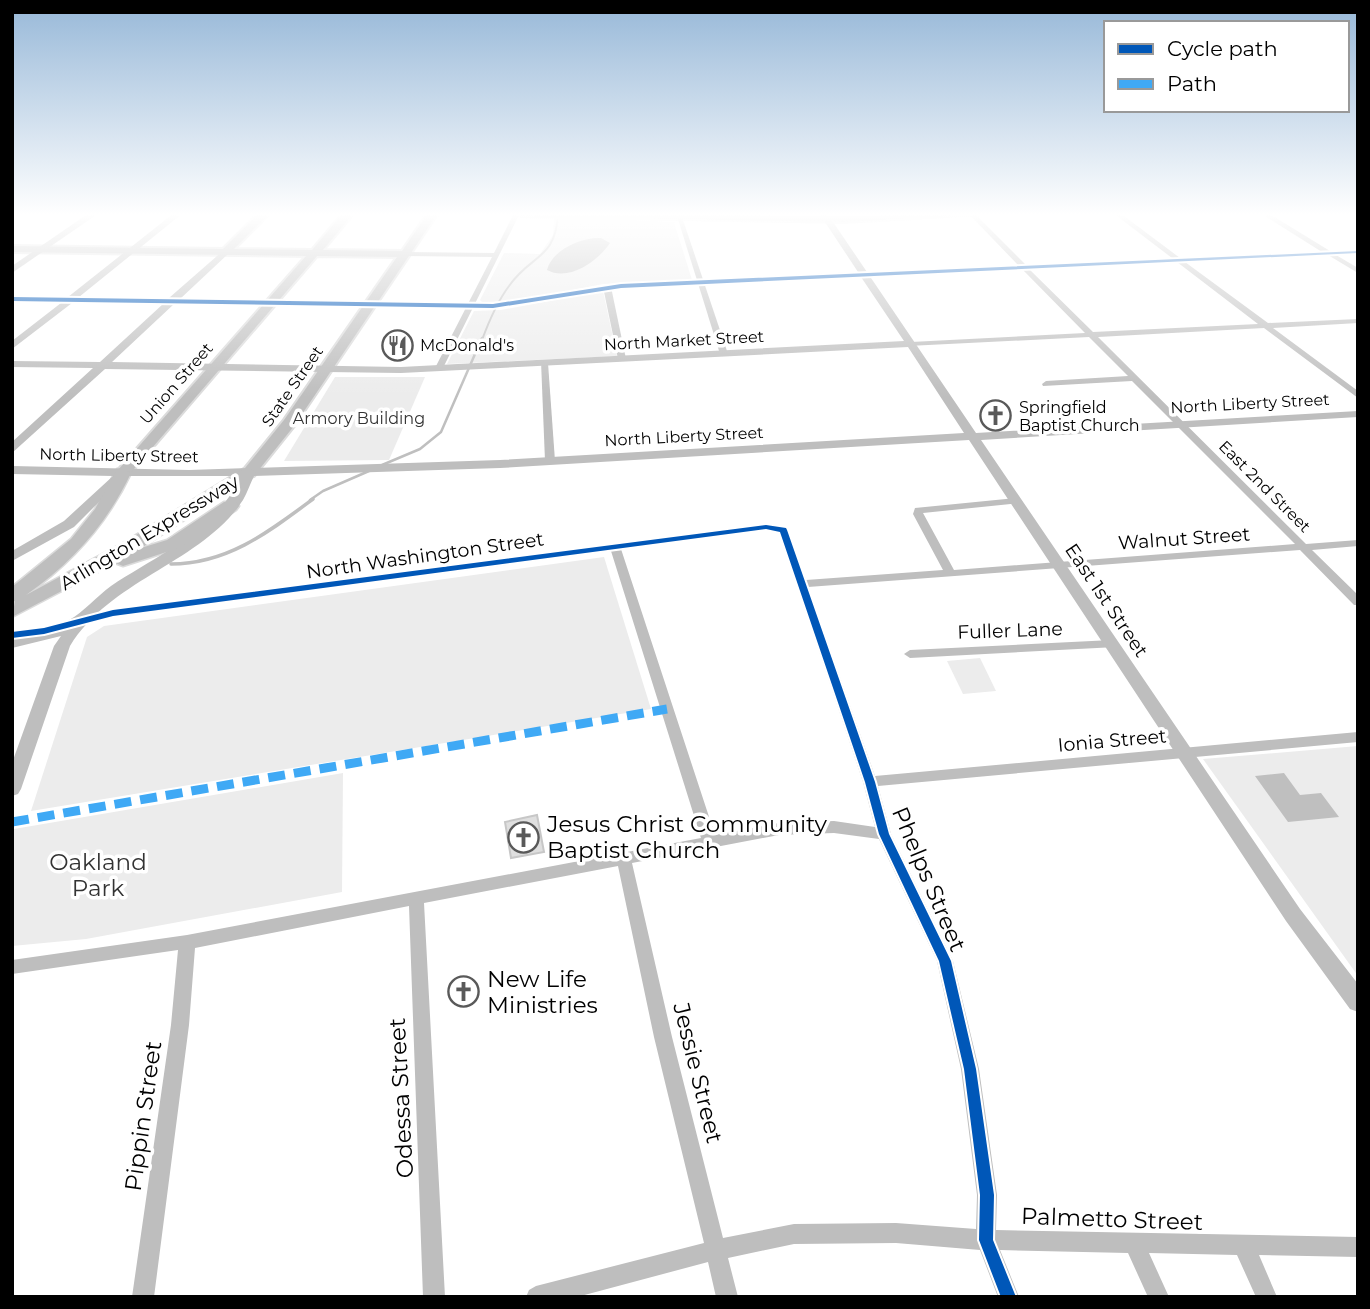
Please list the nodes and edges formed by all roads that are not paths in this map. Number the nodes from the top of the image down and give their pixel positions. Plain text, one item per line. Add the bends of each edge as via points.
1 (103, 274) edge
2 (201, 274) edge
3 (295, 274) edge
4 (392, 274) edge
5 (486, 274) edge
6 (697, 274) edge
7 (862, 274) edge
8 (864, 274) edge
9 (1031, 274) edge
10 (1198, 274) edge
11 (700, 282) junction
12 (607, 288) junction
13 (12, 299) edge
14 (70, 300) junction
15 (172, 301) junction
16 (270, 303) junction
17 (370, 304) junction
18 (470, 306) junction
19 (1358, 321) edge
20 (1266, 326) junction
21 (1091, 335) junction
22 (911, 344) junction
23 (12, 346) edge
24 (724, 354) junction
25 (622, 359) junction
26 (544, 363) junction
27 (12, 364) edge
28 (102, 365) junction
29 (213, 367) junction
30 (439, 368) junction
31 (325, 369) junction
32 (1135, 378) junction
33 (1046, 384) dead end
34 (1358, 395) edge
35 (1358, 414) edge
36 (1181, 424) junction
37 (973, 437) junction
38 (12, 449) edge
39 (550, 461) junction
40 (12, 470) edge
41 (123, 473) junction
42 (249, 473) junction
43 (1016, 501) junction
44 (229, 506) junction
45 (779, 527) joint
46 (1358, 543) edge
47 (615, 547) junction
48 (1303, 547) junction
49 (12, 557) edge
50 (1058, 564) junction
51 (950, 573) junction
52 (81, 574) junction
53 (803, 584) junction
54 (1358, 602) edge
55 (13, 605) edge
56 (76, 623) junction
57 (12, 635) edge
58 (12, 643) edge
59 (1112, 644) junction
60 (910, 654) dead end
61 (1358, 737) edge
62 (1184, 753) junction
63 (870, 782) junction
64 (12, 789) edge
65 (884, 834) junction
66 (710, 843) junction
67 (624, 860) junction
68 (416, 898) junction
69 (187, 942) junction
70 (12, 967) edge
71 (1358, 1002) edge
72 (986, 1240) junction
73 (1134, 1244) junction
74 (1244, 1247) junction
75 (1358, 1247) edge
76 (716, 1250) junction
77 (143, 1297) edge
78 (434, 1297) edge
79 (536, 1297) edge
80 (727, 1297) edge
81 (1009, 1297) edge
82 (1158, 1297) edge
83 (1267, 1297) edge

1 - 14 street
2 - 15 street
3 - 16 main road, Union Street
4 - 17 main road, State Street
5 - 18 street
6 - 11 street
7 - 11 street
8 - 22 street, East 1st Street
9 - 21 street, East 2nd Street
10 - 20 street
11 - 12 street
11 - 24 street
12 - 18 street
12 - 25 street
13 - 14 street
14 - 15 street
14 - 23 street
15 - 16 street
15 - 28 street
16 - 17 street
16 - 29 main road, Union Street
17 - 18 street
17 - 31 main road, State Street
18 - 30 street
19 - 20 street, North Market Street
20 - 21 street, North Market Street
20 - 34 street
21 - 22 street, North Market Street
21 - 32 street, East 2nd Street
22 - 24 street, North Market Street
22 - 37 street, East 1st Street
24 - 25 street, North Market Street
25 - 26 street, North Market Street
26 - 30 street, North Market Street
26 - 39 street
27 - 28 street, North Market Street
28 - 29 street, North Market Street
28 - 38 street
29 - 31 street, North Market Street
29 - 41 main road, Union Street
30 - 31 street, North Market Street
31 - 42 main road, State Street
32 - 33 street
32 - 36 street, East 2nd Street
35 - 36 street, North Liberty Street
36 - 37 street, North Liberty Street
36 - 48 street, East 2nd Street
37 - 39 street, North Liberty Street
37 - 43 street, East 1st Street
39 - 42 street, North Liberty Street
40 - 41 street, North Liberty Street
41 - 42 street, North Liberty Street
41 - 49 street, Union Street via 73,522
41 - 55 highway, Arlington Expressway via 90,531
42 - 44 street
42 - 52 highway, Arlington Expressway
43 - 50 street, East 1st Street
43 - 51 street via 919,510
44 - 52 highway via 173,544
44 - 56 street via 202,532
45 - 47 street, North Washington Street
45 - 53 street, Phelps Street via 786,534
46 - 48 street, Walnut Street
47 - 56 street, North Washington Street via 107,614
47 - 66 street
48 - 50 street, Walnut Street
48 - 54 street, East 2nd Street
50 - 51 street, Walnut Street
50 - 59 street, East 1st Street
51 - 53 street, Walnut Street
52 - 55 highway, Arlington Expressway
53 - 63 street, Phelps Street
56 - 57 street, North Washington Street
56 - 58 street, North Washington Street via 47,636
56 - 64 street via 64,641
59 - 60 street, Fuller Lane
59 - 62 street, East 1st Street
61 - 62 street, Ionia Street
62 - 63 street, Ionia Street
62 - 71 street, East 1st Street
63 - 65 street, Phelps Street
65 - 66 street via 834,827 779,829
65 - 72 street, Phelps Street via 945,961 970,1069 987,1195
66 - 67 street
67 - 68 street
67 - 76 street, Jessie Street
68 - 69 street
68 - 78 street, Odessa Street
69 - 70 street
69 - 77 street, Pippin Street
72 - 73 street, Palmetto Street
72 - 76 street, Palmetto Street via 896,1233 794,1234
72 - 81 street, Phelps Street
73 - 74 street, Palmetto Street
73 - 82 street
74 - 75 street, Palmetto Street
74 - 83 street
76 - 79 street, Palmetto Street
76 - 80 street, Jessie Street

